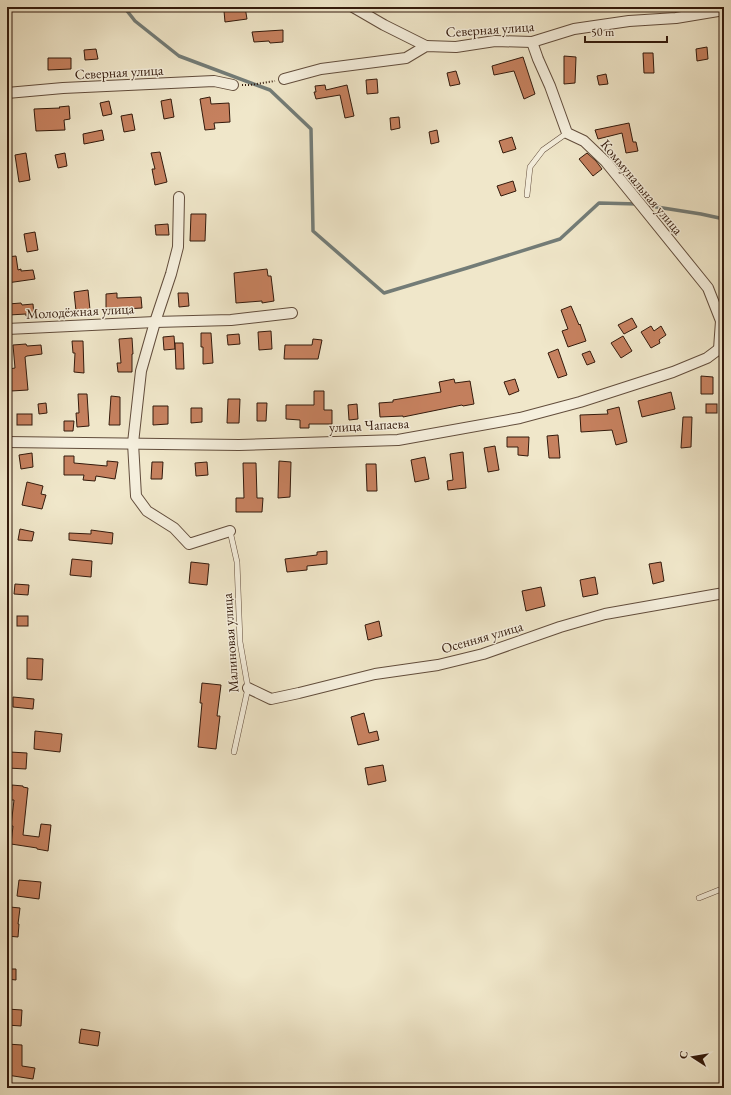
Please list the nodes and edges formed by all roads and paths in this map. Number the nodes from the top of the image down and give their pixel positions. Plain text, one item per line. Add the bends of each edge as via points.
1 (353, 7) edge
2 (724, 10) edge
3 (532, 42) junction
4 (426, 46) junction
5 (284, 79) dead end
6 (272, 82) dead end
7 (233, 85) dead end
8 (250, 85) dead end
9 (7, 93) edge
10 (567, 132) junction
11 (527, 195) dead end
12 (179, 197) dead end
13 (292, 312) dead end
14 (155, 322) junction
15 (7, 329) edge
16 (721, 348) edge
17 (7, 442) edge
18 (133, 443) junction
19 (230, 531) joint
20 (724, 593) edge
21 (248, 688) junction
22 (234, 752) dead end
23 (724, 888) edge
24 (699, 898) dead end

1 - 4 street
2 - 3 street, Северная улица via 574,29
3 - 4 street, Северная улица via 495,41 456,47
3 - 10 street
4 - 5 street via 406,58 321,68
6 - 8 path
7 - 9 street, Северная улица via 214,81
10 - 11 lane via 543,150 530,167
10 - 16 street, Коммунальная улица via 584,141 606,162 708,288 721,320
12 - 14 street via 178,247 172,274
13 - 14 street, Молодёжная улица via 231,320
14 - 15 street, Молодёжная улица
14 - 18 street via 141,371
16 - 18 street, улица Чапаева via 707,358 673,372 580,402 520,418 398,440 239,445
17 - 18 street, улица Чапаева
18 - 19 street via 136,496 147,511 174,528 189,544
19 - 21 lane, Малиновая улица via 237,562 240,642
20 - 21 street, Осенняя улица via 605,614 483,654 438,665 375,674 270,699
21 - 22 lane, Малиновая улица
23 - 24 lane

